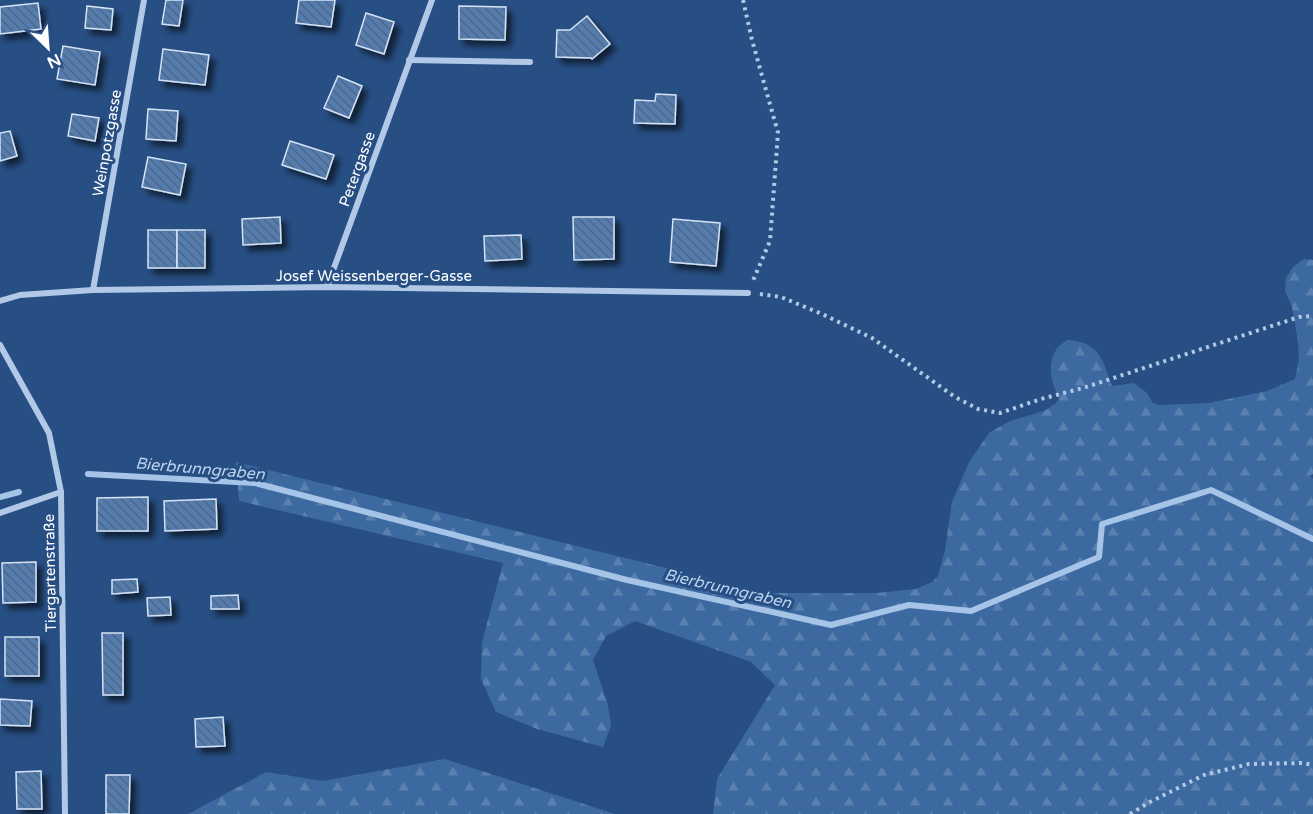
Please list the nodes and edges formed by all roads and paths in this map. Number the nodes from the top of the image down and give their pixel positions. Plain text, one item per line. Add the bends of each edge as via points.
1 (144, 0) edge
2 (432, 0) edge
3 (743, 0) edge
4 (410, 60) junction
5 (530, 62) dead end
6 (327, 287) junction
7 (93, 290) junction
8 (748, 293) junction
9 (0, 301) edge
10 (1313, 316) edge
11 (0, 345) edge
12 (61, 492) junction
13 (0, 513) edge
14 (1313, 765) edge
15 (65, 814) edge
16 (1130, 814) edge

1 - 7 street, Weinpotzgasse
2 - 4 street, Petergasse
3 - 8 path via 778,133 770,241
4 - 5 street
4 - 6 street, Petergasse
6 - 7 street, Josef Weissenberger-Gasse
6 - 8 street, Josef Weissenberger-Gasse
7 - 9 street, Josef Weissenberger-Gasse via 20,295
8 - 10 path via 781,297 822,314 872,338 955,397 978,409 1000,413
11 - 12 street, Tiergartenstraße via 49,433
12 - 13 street
12 - 15 street, Tiergartenstraße
14 - 16 path via 1249,764 1204,775

